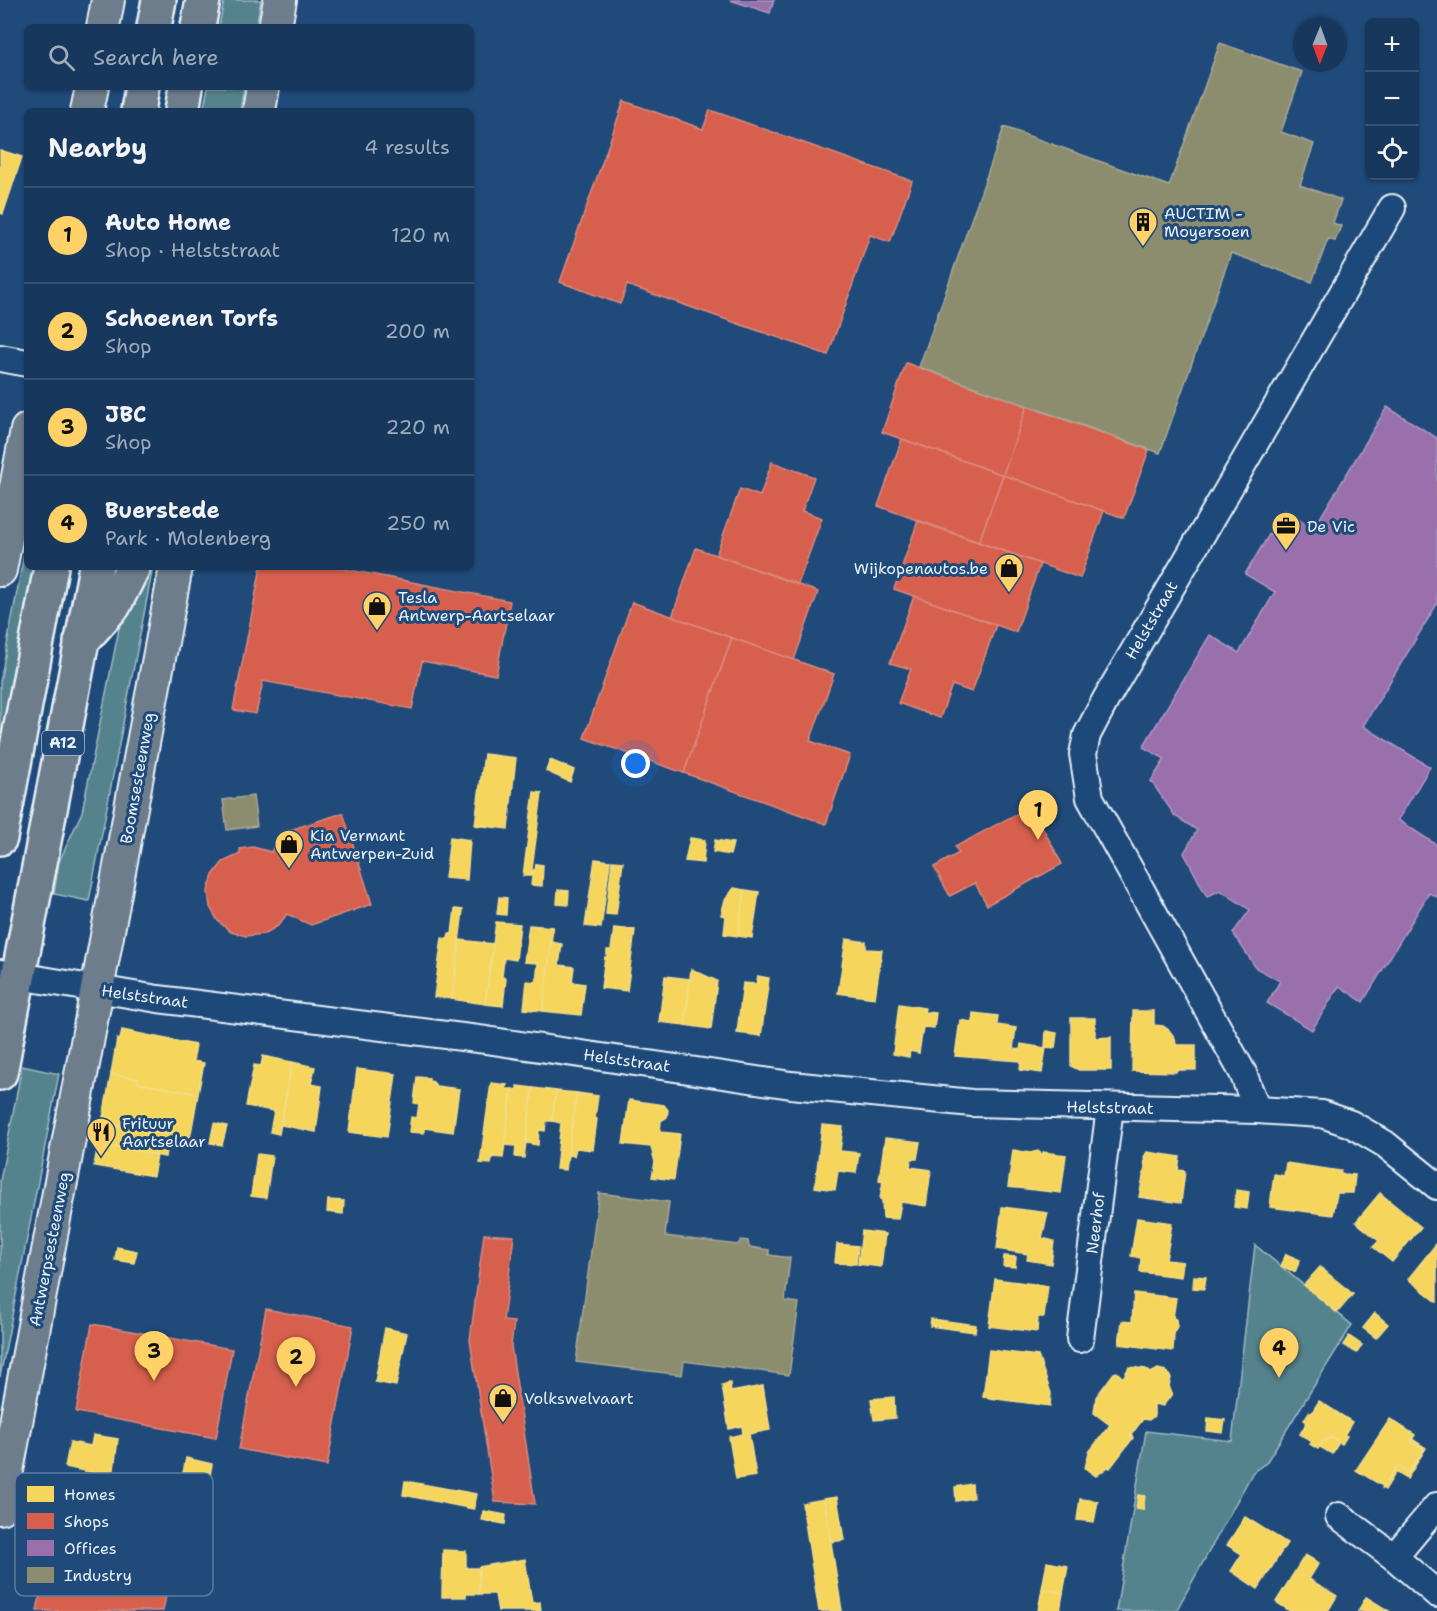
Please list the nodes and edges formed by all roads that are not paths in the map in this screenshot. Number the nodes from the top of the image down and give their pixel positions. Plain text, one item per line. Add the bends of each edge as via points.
1 (108, 0) edge
2 (159, 0) edge
3 (203, 0) edge
4 (280, 0) edge
5 (104, 24) edge
6 (155, 24) edge
7 (199, 24) edge
8 (276, 24) edge
9 (91, 90) edge
10 (142, 90) edge
11 (186, 90) edge
12 (262, 90) edge
13 (88, 108) edge
14 (138, 108) edge
15 (182, 108) edge
16 (260, 108) edge
17 (1392, 208) dead end
18 (0, 358) edge
19 (24, 362) edge
20 (24, 446) edge
21 (0, 570) edge
22 (50, 570) edge
23 (95, 570) edge
24 (132, 570) edge
25 (175, 570) edge
26 (81, 642) junction
27 (0, 838) edge
28 (10, 974) edge
29 (98, 990) junction
30 (0, 1072) edge
31 (1110, 1108) junction
32 (1257, 1110) junction
33 (1437, 1186) edge
34 (1080, 1339) dead end
35 (1437, 1506) edge
36 (0, 1508) edge
37 (1338, 1516) dead end
38 (1394, 1557) junction
39 (1437, 1594) edge

1 - 5 main road
2 - 6 highway
3 - 7 highway
4 - 8 main road
9 - 13 main road
10 - 14 highway
11 - 15 highway
12 - 16 main road
17 - 32 street, Helststraat via 1106,699 1087,735 1083,754 1090,798 1243,1073
18 - 19 street
20 - 21 main road
22 - 27 highway, A12
23 - 26 highway, A12
24 - 26 highway via 114,605
25 - 29 main road, Boomsesteenweg
26 - 28 highway, A12
28 - 29 street, Helststraat
28 - 30 highway, A12
29 - 31 street, Helststraat via 486,1040 791,1085 972,1103
29 - 36 main road, Antwerpsesteenweg
31 - 32 street, Helststraat
31 - 34 street, Neerhof
32 - 33 street, Helststraat via 1322,1114 1351,1124 1385,1144
35 - 38 street
37 - 38 street
38 - 39 street

